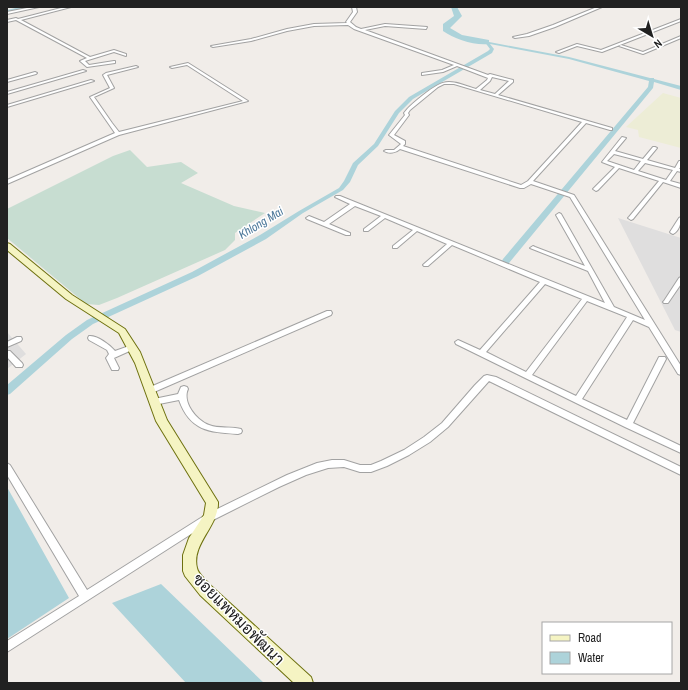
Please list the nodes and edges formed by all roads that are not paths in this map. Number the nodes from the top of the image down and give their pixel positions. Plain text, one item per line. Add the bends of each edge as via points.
1 (21, 7) edge
2 (37, 7) edge
3 (69, 7) edge
4 (354, 7) edge
5 (600, 7) edge
6 (13, 9) dead end
7 (7, 13) edge
8 (7, 20) edge
9 (18, 20) junction
10 (681, 20) edge
11 (348, 23) junction
12 (426, 28) dead end
13 (362, 30) junction
14 (515, 37) dead end
15 (681, 37) edge
16 (213, 46) dead end
17 (621, 46) dead end
18 (558, 52) dead end
19 (125, 55) dead end
20 (89, 58) junction
21 (114, 62) dead end
22 (459, 65) junction
23 (136, 67) dead end
24 (172, 67) dead end
25 (84, 71) dead end
26 (35, 73) dead end
27 (423, 74) dead end
28 (490, 75) dead end
29 (7, 81) edge
30 (92, 81) dead end
31 (85, 86) dead end
32 (477, 90) junction
33 (7, 93) edge
34 (496, 96) junction
35 (7, 107) edge
36 (585, 122) junction
37 (610, 129) dead end
38 (117, 134) junction
39 (624, 138) dead end
40 (400, 147) junction
41 (655, 148) dead end
42 (386, 151) dead end
43 (613, 152) junction
44 (644, 161) junction
45 (681, 162) edge
46 (618, 167) junction
47 (678, 171) edge
48 (635, 172) junction
49 (664, 181) junction
50 (7, 182) edge
51 (530, 182) junction
52 (681, 186) edge
53 (596, 189) dead end
54 (338, 197) dead end
55 (354, 204) junction
56 (559, 215) dead end
57 (385, 216) junction
58 (309, 218) dead end
59 (631, 218) dead end
60 (681, 219) edge
61 (325, 224) junction
62 (418, 229) junction
63 (366, 230) dead end
64 (673, 232) dead end
65 (348, 234) dead end
66 (451, 243) junction
67 (7, 246) edge
68 (395, 246) dead end
69 (533, 248) dead end
70 (426, 265) dead end
71 (590, 270) junction
72 (681, 279) edge
73 (544, 281) junction
74 (586, 298) junction
75 (666, 302) dead end
76 (611, 308) junction
77 (329, 313) dead end
78 (631, 317) junction
79 (652, 325) junction
80 (91, 338) dead end
81 (19, 339) dead end
82 (458, 342) dead end
83 (7, 344) edge
84 (132, 347) junction
85 (7, 353) edge
86 (481, 353) junction
87 (113, 354) junction
88 (662, 359) dead end
89 (18, 364) dead end
90 (115, 368) dead end
91 (681, 372) edge
92 (527, 376) junction
93 (151, 390) junction
94 (577, 400) junction
95 (155, 403) junction
96 (628, 425) junction
97 (238, 431) dead end
98 (681, 450) edge
99 (7, 467) edge
100 (681, 472) edge
101 (210, 517) junction
102 (85, 596) junction
103 (7, 647) edge
104 (305, 683) edge

1 - 6 street
2 - 7 street
3 - 9 street
4 - 11 street via 355,12
5 - 14 street via 554,26
8 - 9 street
9 - 20 street
10 - 18 street via 601,51 577,45
11 - 13 street
11 - 16 street via 314,25
12 - 13 street via 385,25
13 - 22 street
15 - 17 street via 643,53
19 - 20 street via 116,51
20 - 21 street via 82,61 88,66
22 - 27 street via 443,72
22 - 32 street via 490,77
23 - 38 street via 105,75 112,88 92,97
24 - 38 street via 188,64 246,101
25 - 33 street
26 - 29 street
28 - 34 street via 512,82
30 - 35 street
31 - 35 street
32 - 34 street
32 - 40 street via 448,82 437,86 409,109 391,135 403,142
34 - 36 street
36 - 37 street
36 - 51 street
38 - 50 street
39 - 43 street
40 - 42 street via 394,151
40 - 51 street via 522,187
41 - 44 street
43 - 44 street
43 - 46 street via 604,162
44 - 47 street
44 - 48 street
45 - 47 street
46 - 48 street
46 - 53 street
47 - 49 street
48 - 49 street
49 - 52 street
49 - 59 street
51 - 79 street via 572,196
54 - 55 street
55 - 57 street
55 - 61 street
56 - 71 street
57 - 62 street
57 - 63 street
58 - 61 street
60 - 64 street
61 - 65 street
62 - 66 street
62 - 68 street
66 - 70 street
66 - 73 street
67 - 84 street via 69,296 122,331
69 - 71 street
71 - 76 street
72 - 75 street
73 - 74 street
73 - 86 street
74 - 76 street
74 - 92 street
76 - 78 street
77 - 93 street
78 - 79 street
78 - 94 street
79 - 91 street
80 - 87 street via 104,344
81 - 83 street
82 - 86 street
84 - 87 street
84 - 93 street
85 - 89 street
86 - 92 street
87 - 90 street via 110,358
88 - 96 street
92 - 94 street
93 - 95 street
94 - 96 street
95 - 97 street via 183,392 184,403 203,425 217,430
95 - 101 street via 162,420 212,502
96 - 98 street
99 - 102 street
100 - 101 street via 490,378 469,396 432,436 394,458 367,469 347,464 318,467
101 - 102 street
101 - 104 street, ซอยแพหมอพัฒนา via 194,542 190,555 190,571 205,590
102 - 103 street

